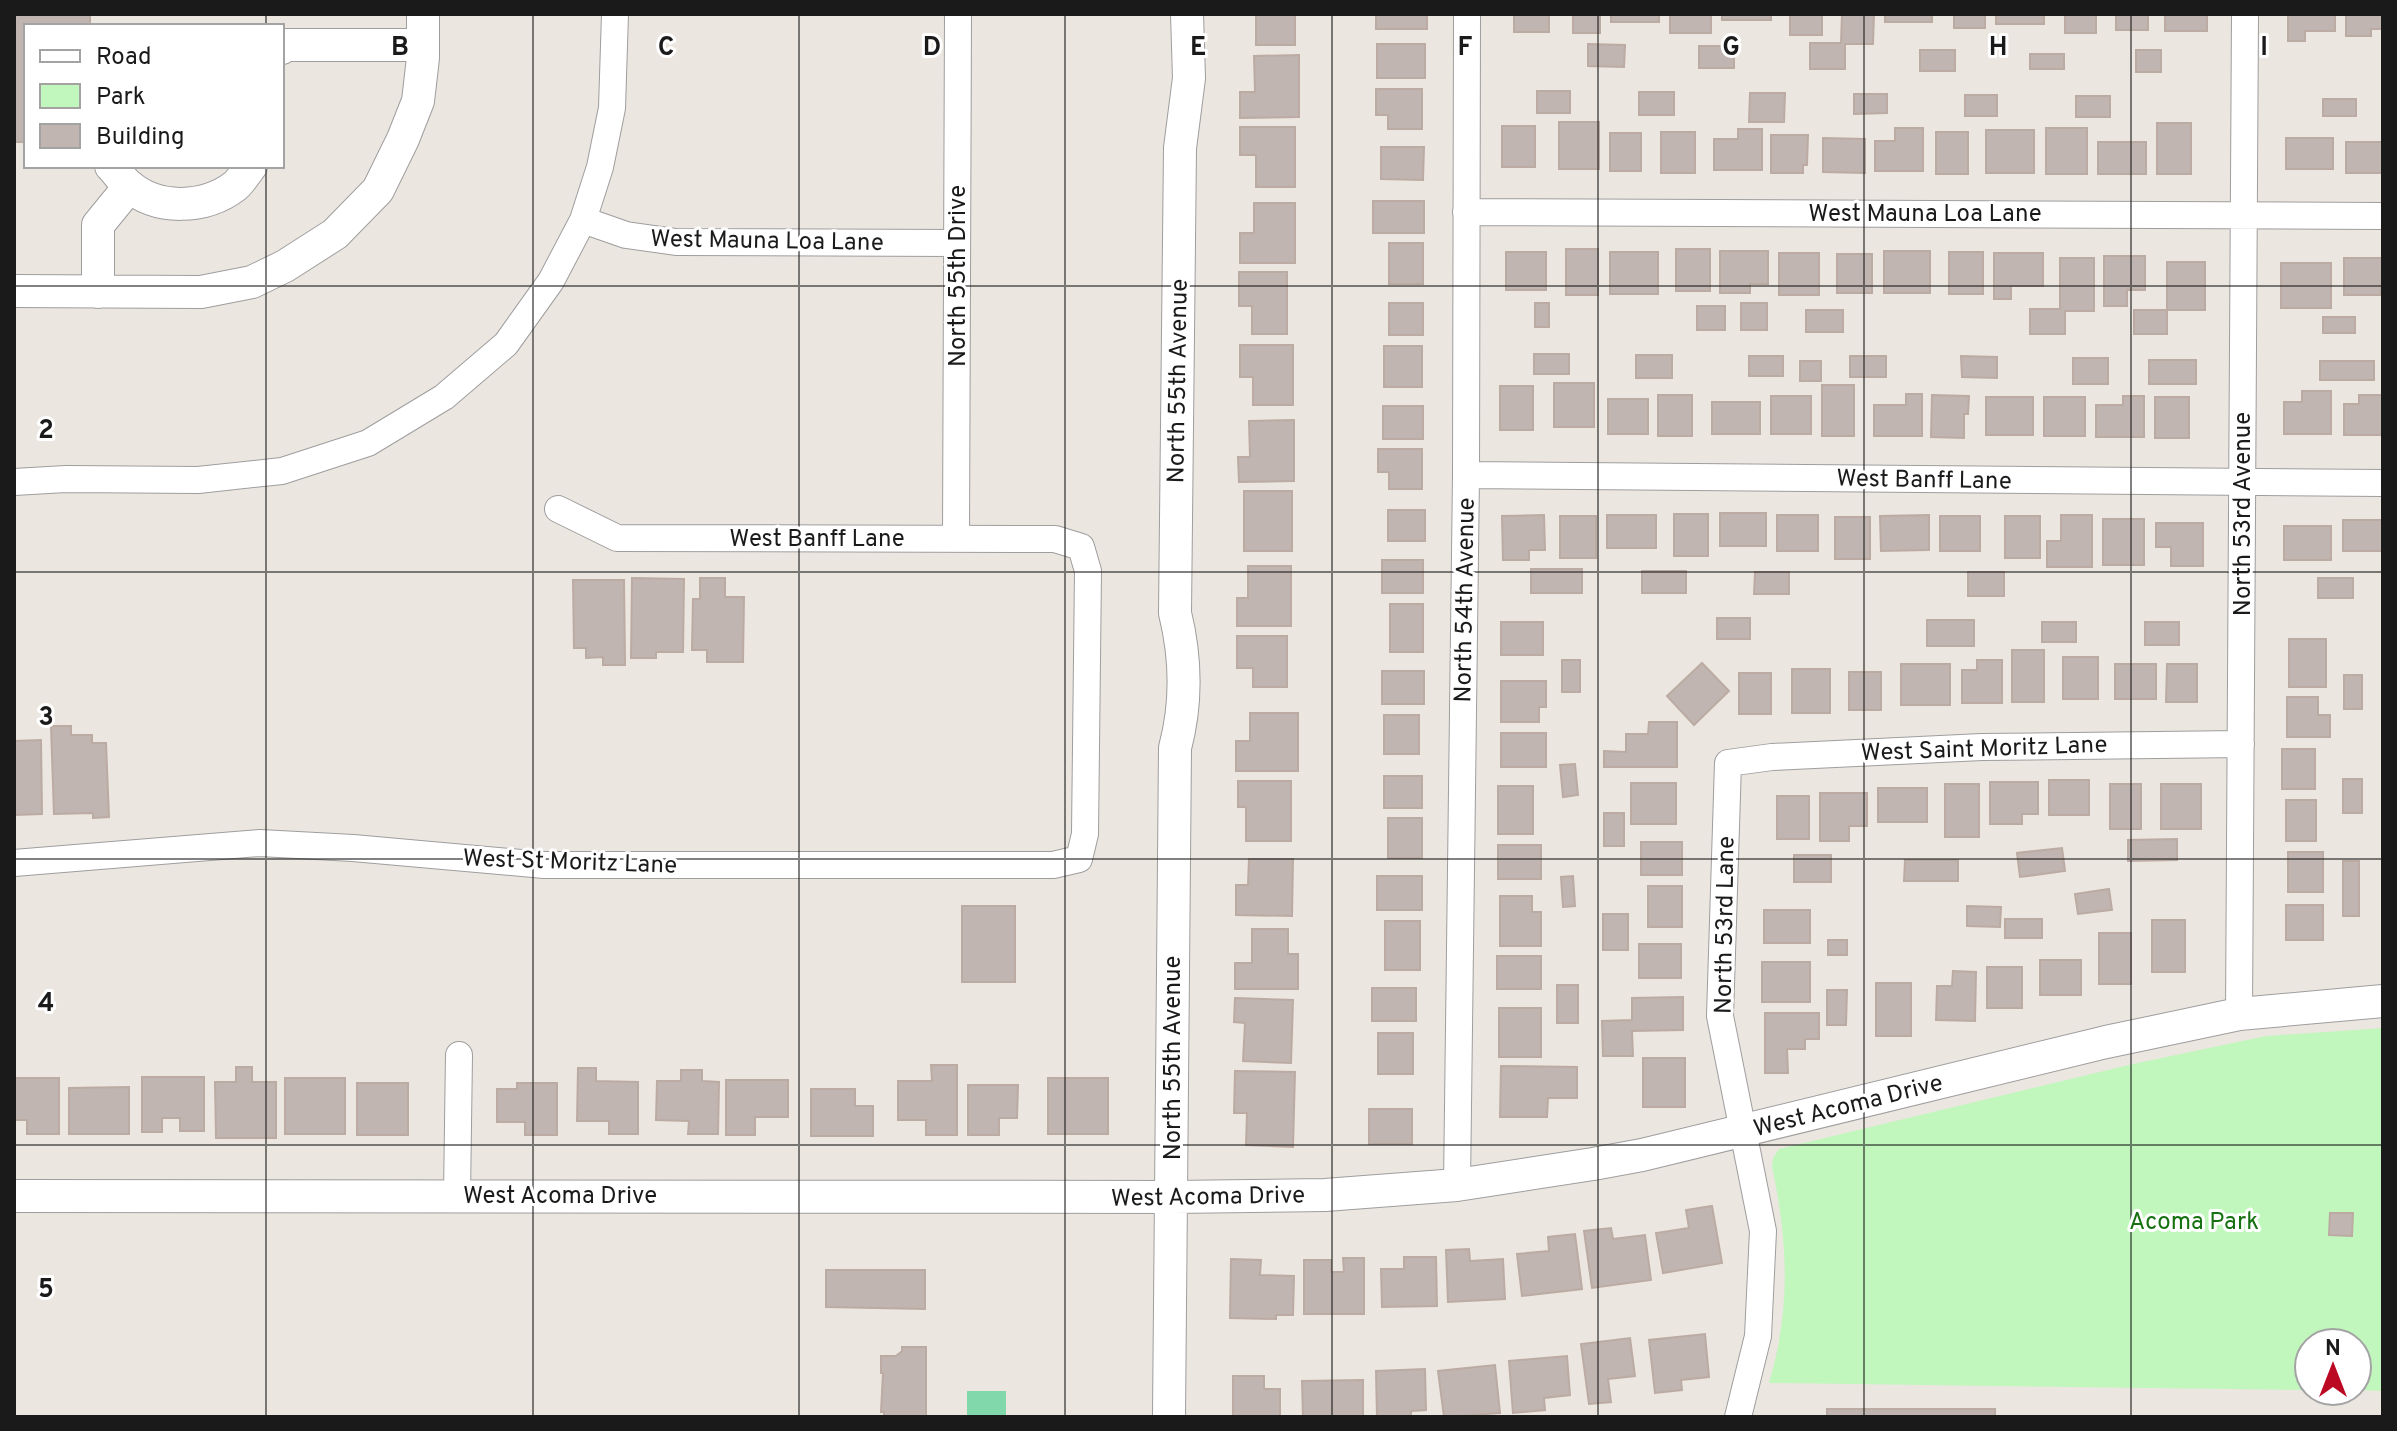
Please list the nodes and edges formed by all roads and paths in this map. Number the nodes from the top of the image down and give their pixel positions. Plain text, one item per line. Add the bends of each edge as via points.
1 (615, 14) edge
2 (958, 14) edge
3 (1168, 14) edge
4 (1187, 14) edge
5 (1467, 14) edge
6 (2245, 14) edge
7 (423, 30) edge
8 (284, 46) edge
9 (1180, 148) junction
10 (249, 168) edge
11 (120, 176) edge
12 (1466, 212) junction
13 (2244, 214) junction
14 (2383, 216) edge
15 (583, 220) junction
16 (957, 243) junction
17 (14, 291) edge
18 (98, 292) junction
19 (1466, 475) junction
20 (14, 482) edge
21 (2242, 482) junction
22 (2383, 483) edge
23 (558, 509) dead end
24 (956, 539) junction
25 (2241, 744) junction
26 (1728, 763) joint
27 (1079, 859) joint
28 (14, 863) edge
29 (2383, 1001) edge
30 (2239, 1014) junction
31 (459, 1055) dead end
32 (1743, 1130) junction
33 (1457, 1185) junction
34 (457, 1195) junction
35 (14, 1196) edge
36 (1173, 1197) junction
37 (1169, 1417) edge
38 (1738, 1417) edge

1 - 15 street via 612,108
2 - 16 street, North 55th Drive
3 - 9 street, North 55th Avenue via 1168,81
4 - 9 street, North 55th Avenue via 1189,78
5 - 12 street, North 54th Avenue
6 - 13 street, North 53rd Avenue
7 - 8 street
7 - 18 street via 418,101 403,139 378,190 335,234 252,282 201,292
9 - 36 street, North 55th Avenue via 1175,613 1183,644 1183,715 1175,748
10 - 11 street via 211,200 183,205 154,200
11 - 18 street via 98,225
12 - 13 street, West Mauna Loa Lane
12 - 19 street, North 54th Avenue
13 - 14 street, West Mauna Loa Lane
13 - 21 street, North 53rd Avenue
15 - 16 street, West Mauna Loa Lane via 626,235 676,242
15 - 20 street via 551,281 506,344 444,397 368,443 282,471 198,480
16 - 24 street, North 55th Drive
17 - 18 street
19 - 21 street, West Banff Lane
19 - 33 street, North 54th Avenue
21 - 22 street, West Banff Lane
21 - 25 street, North 53rd Avenue
23 - 24 street, West Banff Lane via 617,538
24 - 27 street, West Banff Lane via 1055,539 1081,547 1088,571 1085,834
25 - 26 street, West Saint Moritz Lane via 1982,747
25 - 30 street, North 53rd Avenue
26 - 32 street, North 53rd Lane via 1720,1016
27 - 28 street, West St Moritz Lane via 1053,865 544,865 260,843
29 - 30 street, West Acoma Drive
30 - 32 street, West Acoma Drive
31 - 34 street
32 - 33 street, West Acoma Drive via 1642,1155
32 - 38 street, North 53rd Lane via 1763,1231 1758,1336
33 - 36 street, West Acoma Drive via 1325,1195
34 - 35 street, West Acoma Drive
34 - 36 street, West Acoma Drive
36 - 37 street, North 55th Avenue

